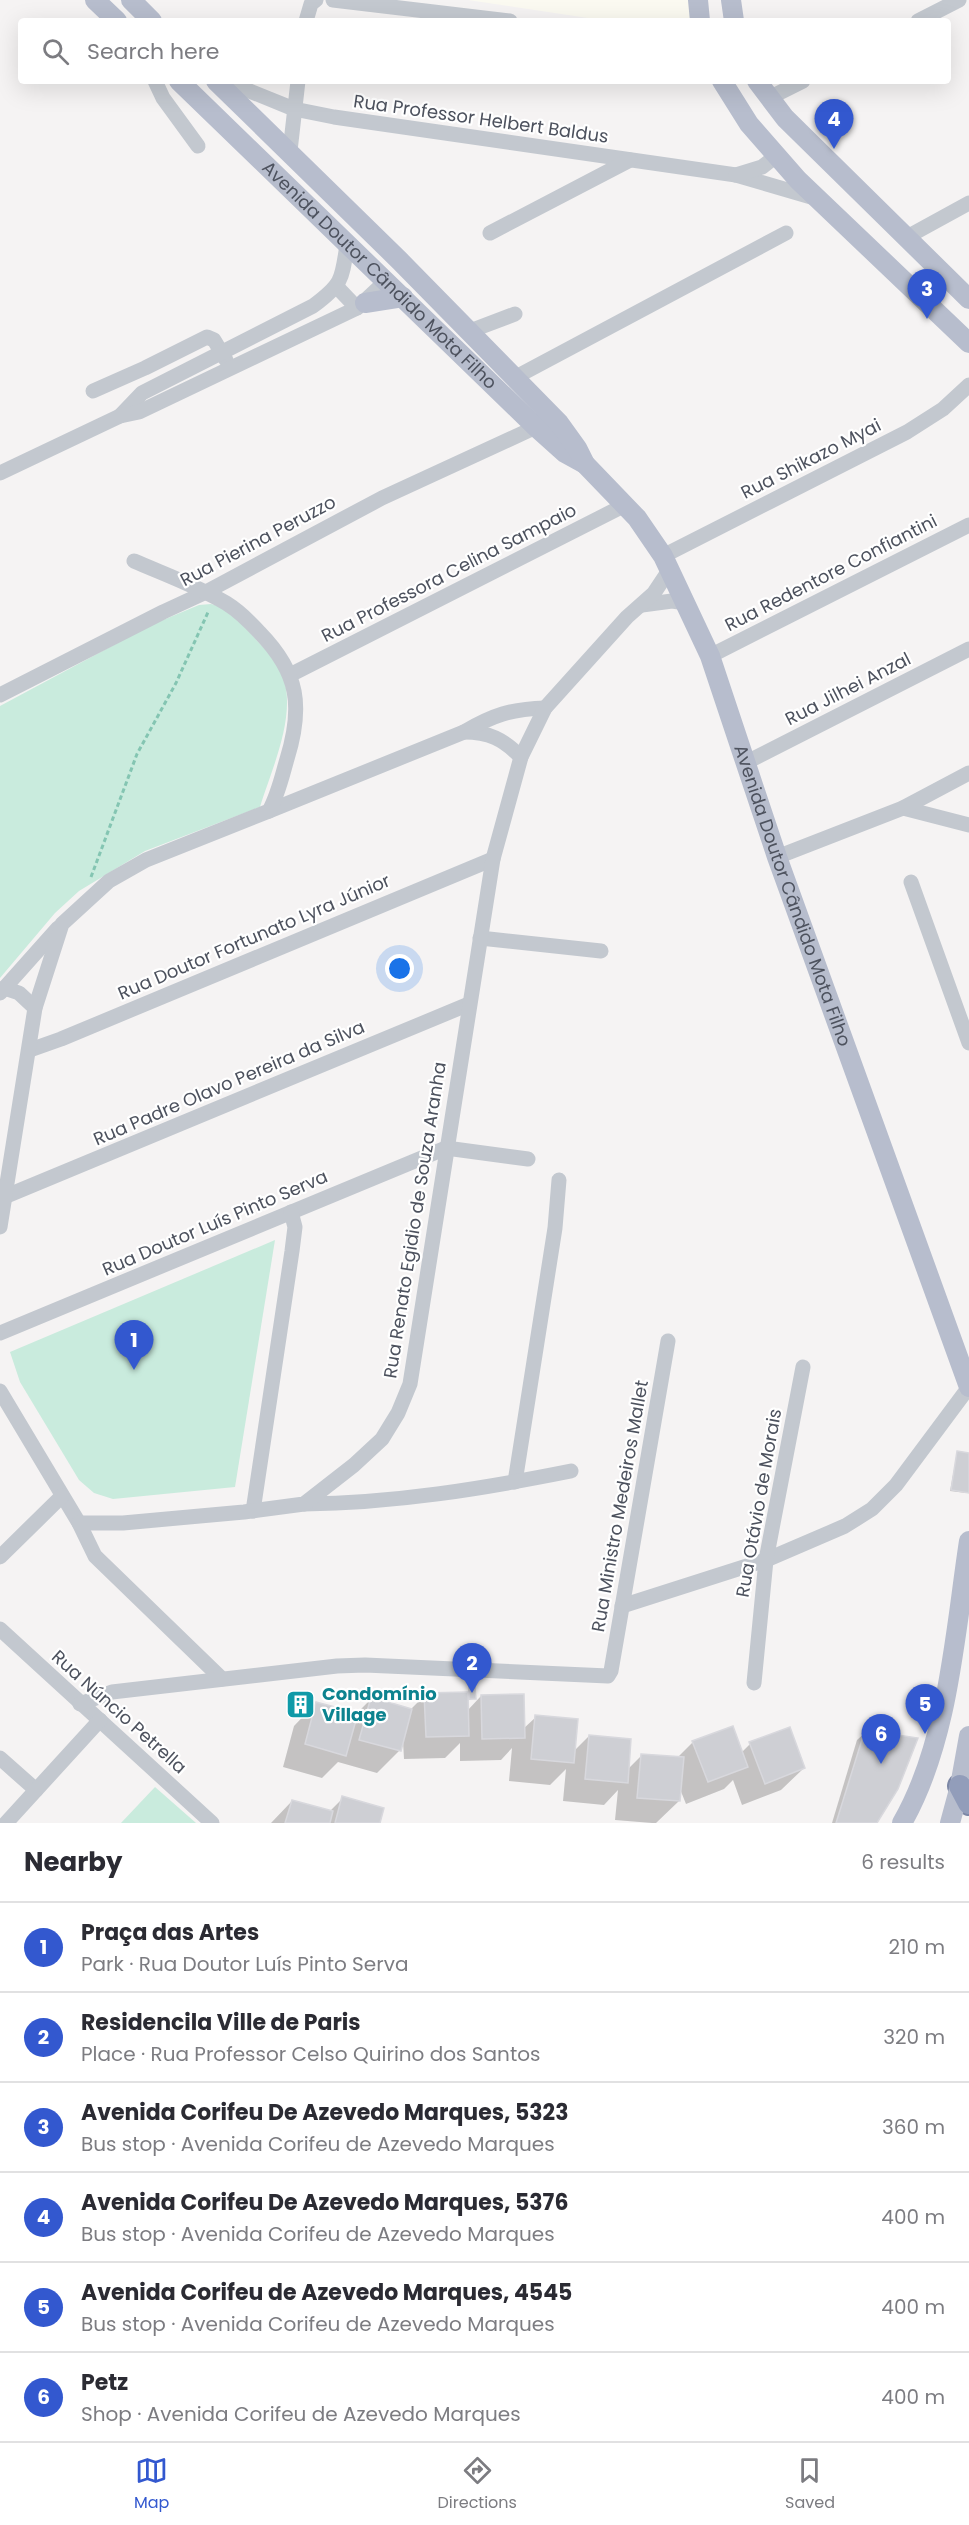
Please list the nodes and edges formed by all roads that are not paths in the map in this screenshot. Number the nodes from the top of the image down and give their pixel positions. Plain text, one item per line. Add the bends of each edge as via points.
1 (95, 0) edge
2 (131, 0) edge
3 (316, 0) edge
4 (333, 0) edge
5 (698, 0) edge
6 (731, 0) edge
7 (959, 0) edge
8 (114, 18) edge
9 (149, 18) edge
10 (307, 18) edge
11 (485, 18) edge
12 (700, 18) edge
13 (734, 18) edge
14 (924, 18) edge
15 (156, 84) edge
16 (182, 84) edge
17 (219, 84) edge
18 (232, 84) edge
19 (298, 84) edge
20 (724, 84) edge
21 (759, 84) edge
22 (797, 84) edge
23 (769, 99) junction
24 (294, 109) junction
25 (198, 146) dead end
26 (290, 151) junction
27 (776, 156) junction
28 (630, 160) junction
29 (736, 176) junction
30 (818, 199) junction
31 (969, 203) edge
32 (351, 212) junction
33 (490, 233) dead end
34 (786, 233) dead end
35 (340, 237) junction
36 (907, 237) junction
37 (400, 261) junction
38 (386, 280) junction
39 (337, 287) junction
40 (404, 297) junction
41 (969, 300) edge
42 (361, 306) junction
43 (515, 314) dead end
44 (294, 315) junction
45 (470, 331) junction
46 (300, 334) junction
47 (969, 343) edge
48 (221, 352) junction
49 (230, 368) junction
50 (514, 378) junction
51 (969, 386) edge
52 (93, 391) dead end
53 (120, 416) junction
54 (536, 427) junction
55 (585, 464) junction
56 (0, 473) edge
57 (625, 505) junction
58 (969, 525) edge
59 (134, 561) dead end
60 (667, 562) junction
61 (210, 596) junction
62 (686, 603) junction
63 (639, 605) junction
64 (969, 649) edge
65 (710, 656) junction
66 (290, 675) junction
67 (0, 695) edge
68 (545, 708) junction
69 (464, 732) junction
70 (521, 757) junction
71 (745, 763) junction
72 (969, 773) edge
73 (903, 808) junction
74 (269, 811) junction
75 (969, 825) edge
76 (777, 857) junction
77 (493, 859) junction
78 (911, 882) dead end
79 (62, 924) junction
80 (480, 938) junction
81 (601, 951) dead end
82 (17, 973) junction
83 (40, 990) junction
84 (2, 991) edge
85 (469, 1004) junction
86 (35, 1008) junction
87 (969, 1043) edge
88 (30, 1050) junction
89 (446, 1148) junction
90 (528, 1159) dead end
91 (559, 1180) dead end
92 (1, 1212) edge
93 (291, 1212) junction
94 (0, 1333) edge
95 (668, 1341) dead end
96 (962, 1358) edge
97 (803, 1367) dead end
98 (969, 1387) edge
99 (0, 1391) edge
100 (571, 1471) dead end
101 (515, 1482) junction
102 (62, 1496) junction
103 (304, 1504) junction
104 (253, 1511) junction
105 (79, 1523) junction
106 (969, 1541) edge
107 (0, 1557) edge
108 (766, 1560) junction
109 (622, 1606) junction
110 (0, 1629) edge
111 (222, 1679) junction
112 (754, 1683) dead end
113 (80, 1704) junction
114 (100, 1720) junction
115 (969, 1736) edge
116 (0, 1758) edge
117 (36, 1790) junction
118 (965, 1794) edge
119 (6, 1823) edge
120 (212, 1823) edge
121 (902, 1823) edge
122 (950, 1823) edge

1 - 8 main road
2 - 9 main road
3 - 10 street via 310,4
4 - 11 street
5 - 12 main road
6 - 13 main road
7 - 14 street
15 - 25 street
16 - 35 main road, Avenida Doutor Cândido Mota Filho
17 - 26 main road, Avenida Doutor Cândido Mota Filho
18 - 24 street, Rua Professor Helbert Baldus
19 - 24 street
20 - 27 main road via 749,124
21 - 23 main road
22 - 23 street
23 - 36 main road
24 - 26 street
24 - 28 street, Rua Professor Helbert Baldus
26 - 32 main road, Avenida Doutor Cândido Mota Filho
27 - 29 street, Rua Professor Helbert Baldus via 762,167
27 - 30 main road
28 - 29 street, Rua Professor Helbert Baldus
28 - 33 street
29 - 30 street, Rua Professor Helbert Baldus
30 - 47 main road
31 - 36 street
32 - 35 main road
32 - 37 main road, Avenida Doutor Cândido Mota Filho
34 - 50 street
35 - 38 main road, Avenida Doutor Cândido Mota Filho
35 - 39 street via 343,274
36 - 41 main road
37 - 38 main road
37 - 45 main road, Avenida Doutor Cândido Mota Filho
38 - 40 main road, Avenida Doutor Cândido Mota Filho
38 - 42 street
39 - 42 street
39 - 44 street
40 - 42 main road
40 - 54 main road, Avenida Doutor Cândido Mota Filho
42 - 46 street
43 - 45 street
44 - 46 street
44 - 48 street
45 - 50 main road, Avenida Doutor Cândido Mota Filho
46 - 49 street
48 - 49 street
48 - 52 street via 214,340 207,337
48 - 53 street via 142,393
49 - 53 street via 139,412
50 - 55 main road, Avenida Doutor Cândido Mota Filho via 559,423
51 - 60 street, Rua Shikazo Myai via 943,410 907,432
53 - 56 street
54 - 55 main road, Avenida Doutor Cândido Mota Filho via 565,453
54 - 61 street, Rua Pierina Peruzzo via 382,498
55 - 57 main road, Avenida Doutor Cândido Mota Filho
57 - 60 main road, Avenida Doutor Cândido Mota Filho
57 - 66 street, Rua Professora Celina Sampaio
58 - 65 street, Rua Redentore Confiantini
59 - 61 street
60 - 62 main road, Avenida Doutor Cândido Mota Filho
60 - 63 street, Rua Renato Egidio de Souza Aranha via 661,584
61 - 66 street via 251,622
61 - 67 street, Rua Pierina Peruzzo via 163,612
62 - 63 street
62 - 65 main road, Avenida Doutor Cândido Mota Filho
63 - 68 street, Rua Renato Egidio de Souza Aranha
64 - 71 street, Rua Jilhei Anzal
65 - 71 main road, Avenida Doutor Cândido Mota Filho
66 - 74 street via 296,696 294,737
68 - 69 street via 492,716
68 - 70 street, Rua Renato Egidio de Souza Aranha
69 - 70 street via 482,732 498,738
69 - 74 street
70 - 77 street, Rua Renato Egidio de Souza Aranha
71 - 76 main road, Avenida Doutor Cândido Mota Filho
72 - 73 street
73 - 75 street
73 - 76 street
74 - 79 street via 147,860 109,881
76 - 96 main road, Avenida Doutor Cândido Mota Filho
77 - 80 street, Rua Renato Egidio de Souza Aranha
77 - 88 street, Rua Doutor Fortunato Lyra Júnior
78 - 87 street
79 - 82 street
79 - 83 street
80 - 81 street
80 - 85 street, Rua Renato Egidio de Souza Aranha
82 - 83 street
82 - 84 street
83 - 86 street
84 - 86 street via 19,993
85 - 89 street, Rua Renato Egidio de Souza Aranha
85 - 92 street, Rua Padre Olavo Pereira da Silva
86 - 88 street
88 - 92 street
89 - 90 street
89 - 93 street, Rua Doutor Luís Pinto Serva
89 - 103 street, Rua Renato Egidio de Souza Aranha via 410,1384 382,1439
91 - 101 street
93 - 94 street, Rua Doutor Luís Pinto Serva
93 - 104 street via 295,1227 292,1251
95 - 109 street, Rua Ministro Medeiros Mallet
96 - 98 main road, Avenida Doutor Cândido Mota Filho
97 - 108 street, Rua Otávio de Morais
98 - 108 street via 896,1485 872,1509 845,1526
99 - 102 street
100 - 101 street
101 - 103 street via 363,1503
102 - 105 street
102 - 107 street
103 - 104 street
104 - 105 street via 123,1523
105 - 111 street via 95,1556
106 - 121 main road via 944,1703 930,1757
108 - 109 street
108 - 112 street, Rua Otávio de Morais
109 - 111 street, Rua Ministro Medeiros Mallet via 608,1677 365,1665
110 - 113 street, Rua Núncio Petrella
111 - 113 street via 112,1692
113 - 114 street, Rua Núncio Petrella
114 - 117 street
114 - 120 street, Rua Núncio Petrella
115 - 118 main road
116 - 117 street
117 - 119 street
118 - 122 main road

